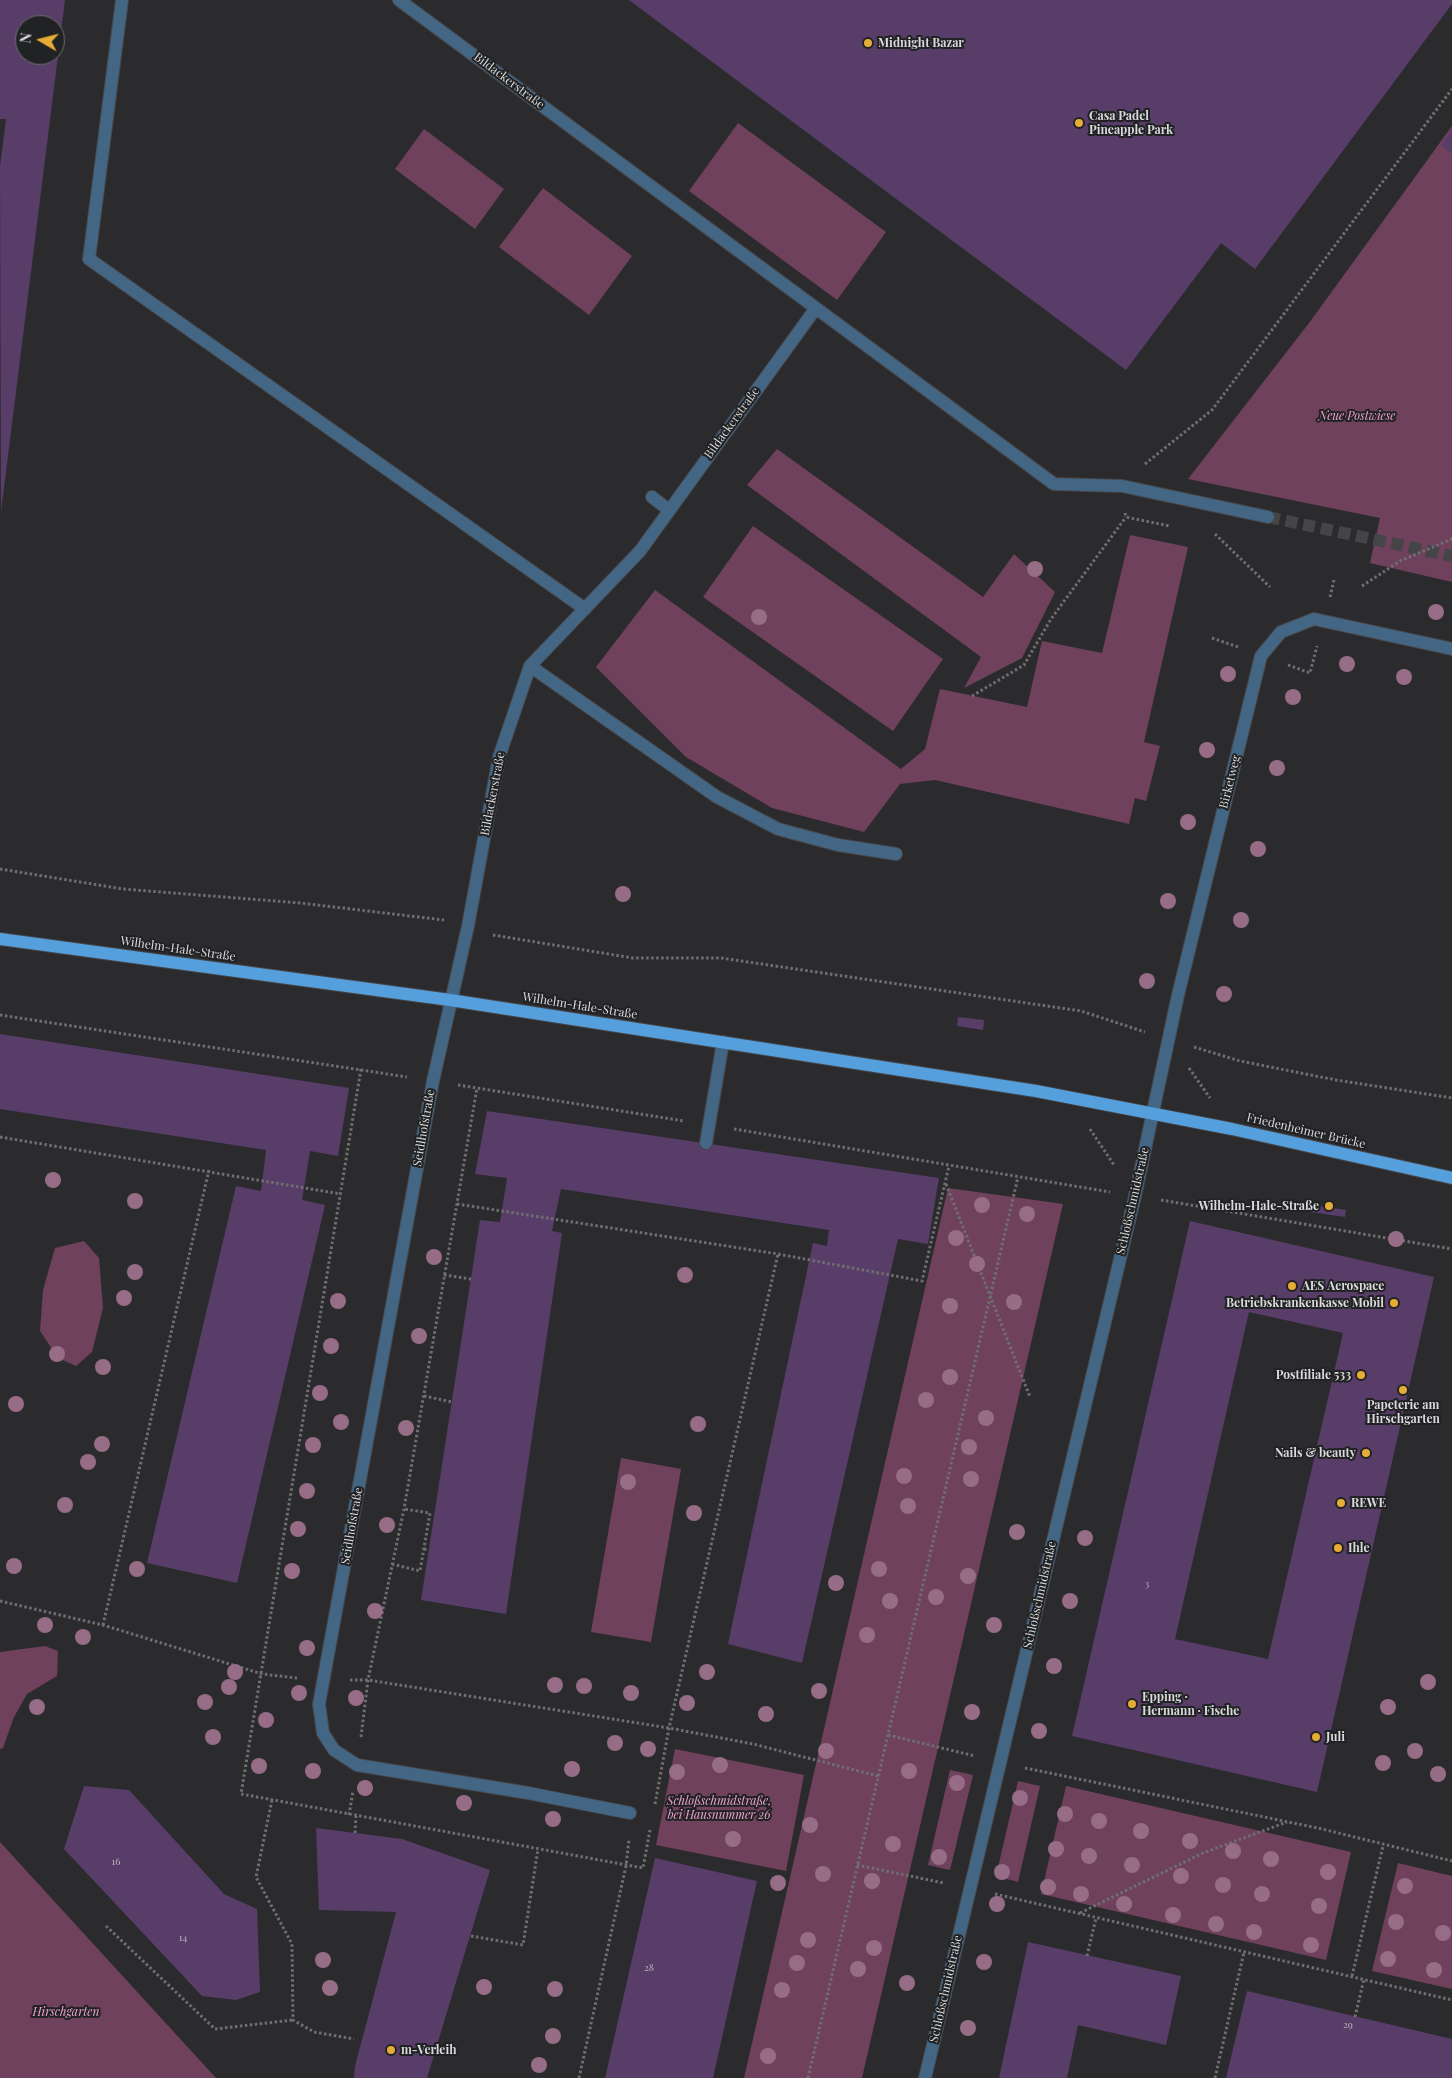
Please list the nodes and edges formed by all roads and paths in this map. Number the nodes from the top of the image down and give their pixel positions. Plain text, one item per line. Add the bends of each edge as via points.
1 (122, 0) edge
2 (399, 0) edge
3 (1452, 89) edge
4 (816, 308) junction
5 (1122, 486) junction
6 (652, 497) dead end
7 (669, 510) junction
8 (1126, 517) junction
9 (1268, 517) tunnel mouth
10 (1172, 526) dead end
11 (1208, 533) dead end
12 (1452, 539) edge
13 (1362, 586) dead end
14 (1270, 587) dead end
15 (585, 609) junction
16 (1452, 649) edge
17 (530, 666) junction
18 (972, 696) dead end
19 (896, 854) dead end
20 (0, 869) edge
21 (468, 926) junction
22 (0, 940) edge
23 (450, 1000) junction
24 (0, 1015) edge
25 (1168, 1039) junction
26 (723, 1042) junction
27 (362, 1069) junction
28 (433, 1082) junction
29 (477, 1088) junction
30 (1069, 1097) junction
31 (1452, 1098) edge
32 (1153, 1112) junction
33 (708, 1125) junction
34 (1232, 1129) junction
35 (0, 1137) edge
36 (706, 1143) dead end
37 (950, 1166) junction
38 (208, 1170) junction
39 (1018, 1177) junction
40 (1452, 1178) edge
41 (946, 1183) junction
42 (341, 1194) junction
43 (1135, 1196) junction
44 (457, 1204) junction
45 (1452, 1249) edge
46 (778, 1254) junction
47 (444, 1275) junction
48 (471, 1279) dead end
49 (990, 1296) junction
50 (424, 1396) junction
51 (1030, 1397) dead end
52 (452, 1402) dead end
53 (404, 1509) junction
54 (424, 1549) junction
55 (429, 1550) dead end
56 (392, 1564) junction
57 (0, 1600) edge
58 (103, 1625) junction
59 (262, 1674) junction
60 (324, 1680) junction
61 (368, 1680) junction
62 (669, 1728) junction
63 (888, 1735) junction
64 (948, 1750) dead end
65 (357, 1765) junction
66 (1045, 1772) dead end
67 (878, 1776) junction
68 (272, 1800) junction
69 (654, 1812) dead end
70 (630, 1813) joint
71 (349, 1815) junction
72 (356, 1816) junction
73 (652, 1822) dead end
74 (1287, 1822) junction
75 (354, 1833) dead end
76 (1383, 1846) junction
77 (538, 1849) junction
78 (1452, 1861) edge
79 (857, 1865) junction
80 (626, 1866) junction
81 (918, 1878) dead end
82 (1014, 1899) dead end
83 (1080, 1914) junction
84 (1096, 1918) junction
85 (106, 1926) dead end
86 (470, 1936) dead end
87 (1244, 1952) junction
88 (1087, 1956) dead end
89 (1352, 1977) junction
90 (1364, 1979) junction
91 (1452, 2000) edge
92 (1355, 2017) dead end
93 (293, 2020) junction
94 (354, 2039) dead end
95 (579, 2078) edge
96 (808, 2078) edge
97 (925, 2078) edge
98 (1215, 2078) edge

1 - 15 street via 89,259
2 - 4 street, Bildackerstraße
3 - 5 path via 1212,410
4 - 5 street via 1054,484
4 - 7 street, Bildackerstraße
5 - 8 path
5 - 9 street
6 - 7 street
7 - 15 street, Bildackerstraße via 640,551
8 - 10 path
8 - 18 path via 1051,619 1024,665
11 - 14 path via 1217,535
12 - 13 path via 1400,562
15 - 17 street, Bildackerstraße
16 - 25 street, Birketweg via 1314,619 1281,632 1261,656
17 - 19 street via 717,797 778,829 838,845
17 - 21 street, Bildackerstraße via 499,757
20 - 21 path via 123,889 300,903
21 - 23 street, Bildackerstraße
21 - 25 path via 502,938 633,958 720,958 1081,1011
22 - 23 main road, Wilhelm-Hale-Straße
23 - 26 main road, Wilhelm-Hale-Straße
23 - 28 street, Seidlhofstraße
24 - 27 path
25 - 31 path via 1259,1064 1336,1080
25 - 32 street, Birketweg
25 - 34 path
26 - 30 main road, Wilhelm-Hale-Straße
26 - 33 street
27 - 28 path
27 - 42 path
28 - 29 path
28 - 60 street, Seidlhofstraße
29 - 33 path
29 - 44 path
30 - 32 main road, Wilhelm-Hale-Straße
30 - 43 path
32 - 34 main road, Friedenheimer Brücke
32 - 43 street, Schloßschmidstraße
33 - 36 street
33 - 37 path
34 - 40 main road, Friedenheimer Brücke
35 - 38 path
37 - 39 path
37 - 41 path
38 - 42 path
38 - 58 path
39 - 43 path
39 - 49 path
41 - 46 path via 922,1281
41 - 49 path
42 - 59 path
43 - 45 path
43 - 97 street, Schloßschmidstraße
44 - 46 path
44 - 47 path
46 - 62 path
47 - 48 path
47 - 50 path
49 - 51 path
49 - 63 path
50 - 52 path
50 - 53 path
53 - 54 path via 430,1513
53 - 56 path
54 - 55 path
54 - 56 path via 420,1570
56 - 61 path
57 - 58 path
58 - 59 path
59 - 60 path
59 - 68 path via 241,1794
60 - 61 path
60 - 65 street, Seidlhofstraße via 319,1704 323,1733 334,1750
61 - 62 path
61 - 65 path
62 - 67 path via 752,1744
62 - 69 path
63 - 64 path
63 - 67 path
65 - 70 street, Seidlhofstraße
65 - 71 path
66 - 74 path
67 - 79 path
68 - 71 path
68 - 93 path via 256,1877 292,1944
70 - 80 path
71 - 72 path
72 - 75 path
72 - 77 path
73 - 80 path via 643,1868
74 - 76 path
74 - 83 path via 1204,1853
76 - 78 path
76 - 89 path
77 - 80 path
77 - 86 path via 523,1945
79 - 81 path
79 - 96 path
80 - 95 path
82 - 83 path
83 - 84 path
84 - 87 path
84 - 88 path
85 - 93 path via 215,2029
87 - 89 path
87 - 98 path
89 - 90 path
90 - 91 path
90 - 92 path
93 - 94 path via 314,2032

